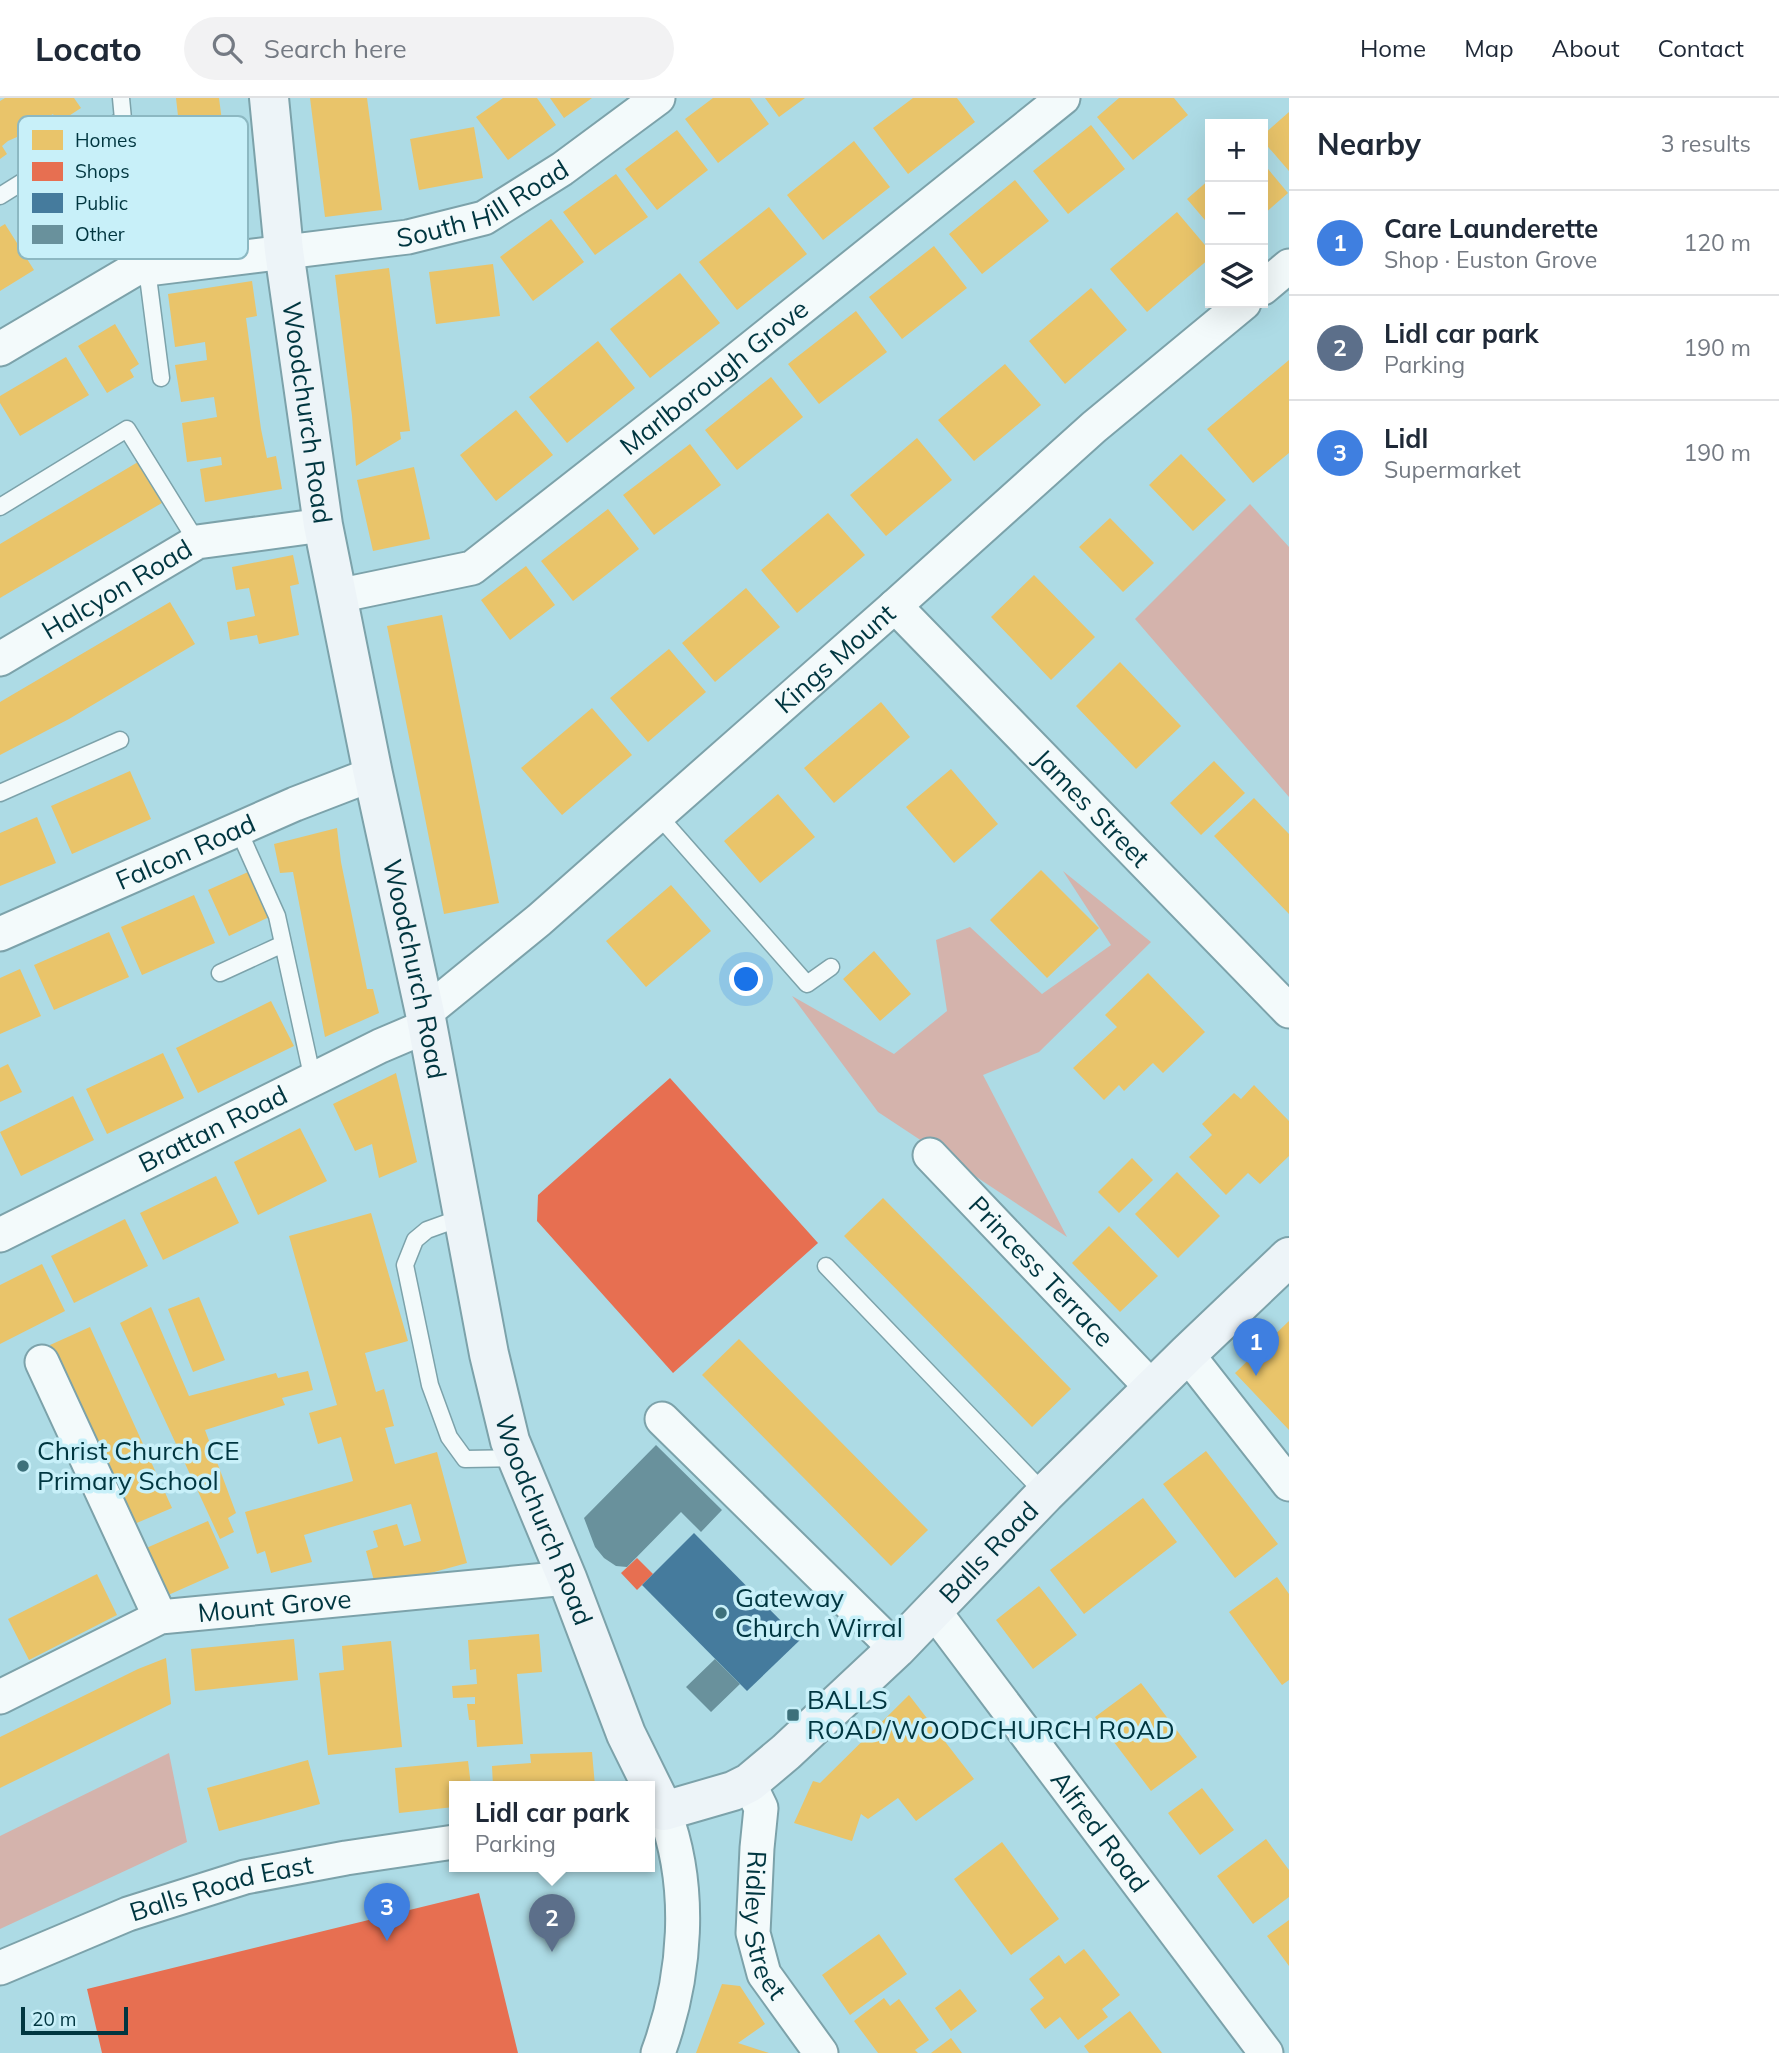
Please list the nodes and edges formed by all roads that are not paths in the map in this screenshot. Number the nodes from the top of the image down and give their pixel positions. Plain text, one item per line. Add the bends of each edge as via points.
1 (121, 98) edge
2 (269, 98) edge
3 (658, 98) edge
4 (1063, 98) edge
5 (123, 116) edge
6 (18, 185) edge
7 (0, 196) edge
8 (284, 251) junction
9 (248, 256) edge
10 (141, 259) edge
11 (221, 259) edge
12 (1289, 266) edge
13 (142, 269) junction
14 (1268, 284) edge
15 (1238, 308) edge
16 (0, 349) edge
17 (161, 378) dead end
18 (0, 507) edge
19 (323, 525) junction
20 (197, 542) junction
21 (337, 596) junction
22 (895, 606) junction
23 (0, 659) edge
24 (120, 740) dead end
25 (373, 774) junction
26 (0, 793) edge
27 (658, 815) junction
28 (239, 829) junction
29 (0, 934) edge
30 (283, 944) junction
31 (831, 967) dead end
32 (220, 973) dead end
33 (1289, 1011) edge
34 (426, 1019) junction
35 (313, 1080) junction
36 (930, 1155) dead end
37 (463, 1217) junction
38 (0, 1235) edge
39 (1289, 1257) edge
40 (826, 1266) dead end
41 (1186, 1354) junction
42 (42, 1362) dead end
43 (1153, 1389) junction
44 (662, 1419) dead end
45 (517, 1458) junction
46 (1289, 1484) edge
47 (1045, 1494) junction
48 (567, 1578) junction
49 (934, 1612) junction
50 (160, 1617) junction
51 (896, 1649) junction
52 (0, 1697) edge
53 (645, 1781) edge
54 (749, 1783) junction
55 (657, 1812) edge
56 (449, 1843) edge
57 (0, 1968) edge
58 (658, 2053) edge
59 (821, 2053) edge
60 (1266, 2053) edge

1 - 5 lane
2 - 8 street, Woodchurch Road
3 - 8 street, South Hill Road via 562,169 484,218 408,237
4 - 21 street, Marlborough Grove via 472,568
6 - 7 lane
8 - 9 street, South Hill Road
8 - 19 street, Woodchurch Road
10 - 13 lane
11 - 13 street, South Hill Road
12 - 14 street
13 - 16 street
13 - 17 lane
15 - 22 street, Kings Mount via 1094,427
18 - 20 lane via 127,429
19 - 20 street, Halcyon Road
19 - 21 street, Woodchurch Road
20 - 23 street, Halcyon Road
21 - 25 street, Woodchurch Road
22 - 27 street, Kings Mount
22 - 33 street, James Street
24 - 26 lane
25 - 28 street, Falcon Road
25 - 34 street, Woodchurch Road
27 - 31 lane via 807,984
27 - 34 street, Kings Mount
28 - 29 street, Falcon Road
28 - 30 lane via 277,916
30 - 32 lane
30 - 35 lane
34 - 35 street, Brattan Road
34 - 37 street, Woodchurch Road
35 - 38 street, Brattan Road
36 - 43 street, Princess Terrace
37 - 45 street, Woodchurch Road via 489,1354
37 - 45 lane via 427,1230 415,1240 405,1265 430,1385 449,1437 465,1459
39 - 41 street, Balls Road
40 - 47 lane
41 - 43 street, Balls Road
41 - 46 street
42 - 50 street
43 - 47 street, Balls Road
44 - 51 street
45 - 48 street, Woodchurch Road
47 - 49 street, Balls Road
48 - 50 street, Mount Grove
48 - 53 street, Woodchurch Road
49 - 51 street, Balls Road
49 - 60 street, Alfred Road
50 - 52 street, Mount Grove
51 - 54 street, Balls Road
54 - 55 street, Balls Road
54 - 59 street, Ridley Street via 761,1808 753,1933 764,1974
55 - 58 street via 679,1868 682,1899 680,1965
56 - 57 street, Balls Road East via 245,1877 128,1914

